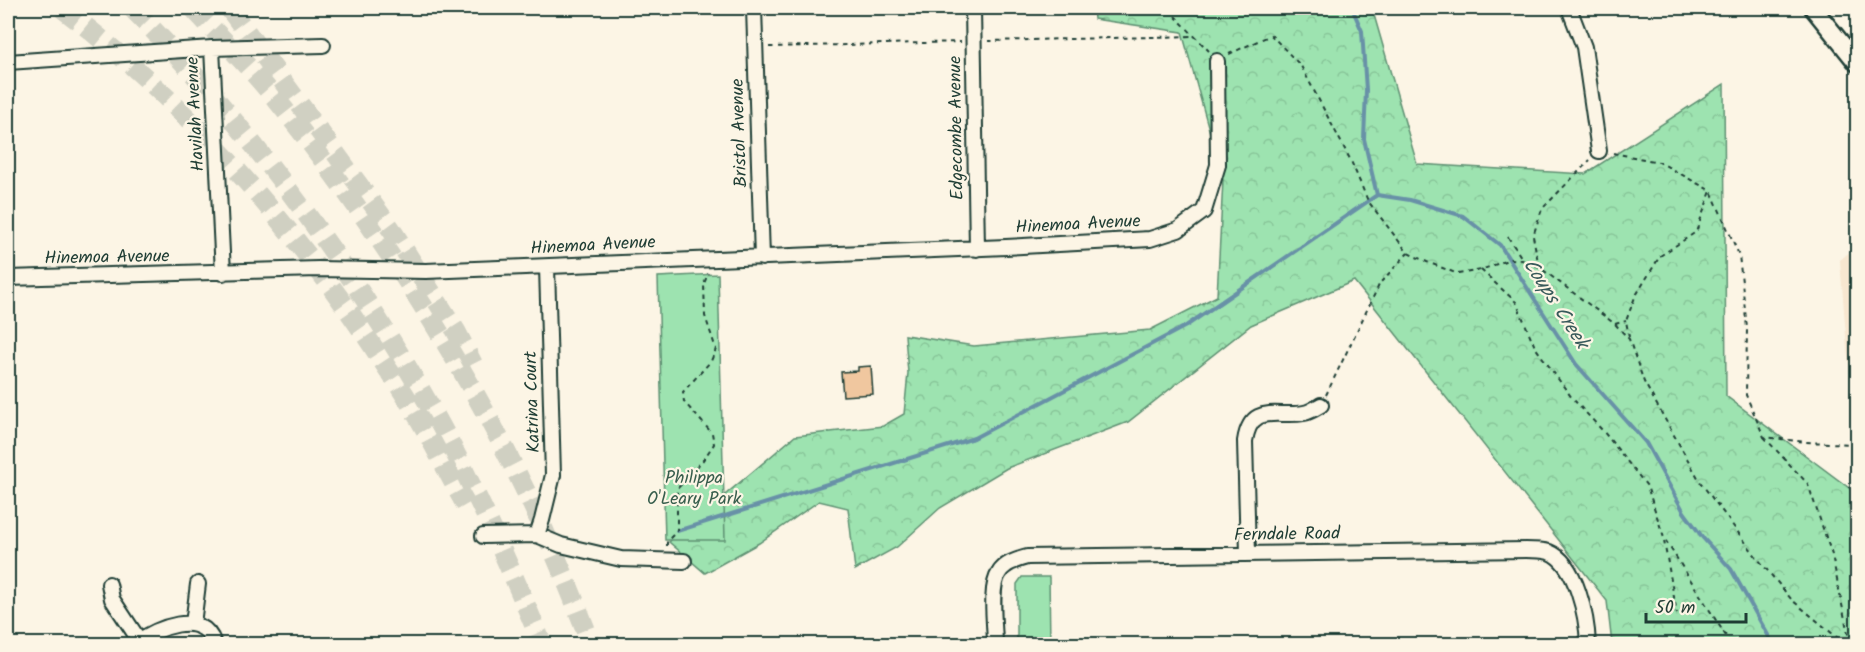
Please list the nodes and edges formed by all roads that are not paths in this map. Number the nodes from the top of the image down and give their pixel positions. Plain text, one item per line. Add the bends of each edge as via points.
1 (754, 8) edge
2 (973, 8) edge
3 (1569, 8) edge
4 (1813, 8) edge
5 (323, 45) dead end
6 (212, 48) junction
7 (1217, 61) road end
8 (8, 62) edge
9 (1857, 64) edge
10 (1599, 151) road end
11 (977, 249) junction
12 (762, 258) junction
13 (547, 267) junction
14 (223, 273) junction
15 (8, 278) edge
16 (1321, 405) road end
17 (537, 535) junction
18 (483, 536) dead end
19 (1248, 554) junction
20 (684, 561) dead end
21 (109, 584) dead end
22 (198, 584) dead end
23 (193, 624) junction
24 (136, 643) edge
25 (214, 645) edge
26 (995, 645) edge
27 (1588, 645) edge

1 - 12 street, Bristol Avenue
2 - 11 street, Edgecombe Avenue
3 - 10 street via 1584,47
4 - 9 main road
5 - 6 street
6 - 8 street, Havilah Avenue
6 - 14 street, Havilah Avenue
7 - 11 street, Hinemoa Avenue via 1218,165 1204,211 1178,230 1150,239
11 - 12 street, Hinemoa Avenue
12 - 13 street, Hinemoa Avenue
13 - 14 street, Hinemoa Avenue
13 - 17 street, Katrina Court via 554,459
14 - 15 street, Hinemoa Avenue
16 - 19 street via 1305,413 1259,415 1246,431
17 - 18 street
17 - 20 street via 611,557
19 - 26 street, Ferndale Road via 1041,556 1015,560 998,574 994,586
19 - 27 street, Ferndale Road via 1549,552 1565,567 1582,600
21 - 24 street via 112,599
22 - 23 street
23 - 24 street via 156,630
23 - 25 street via 206,630

